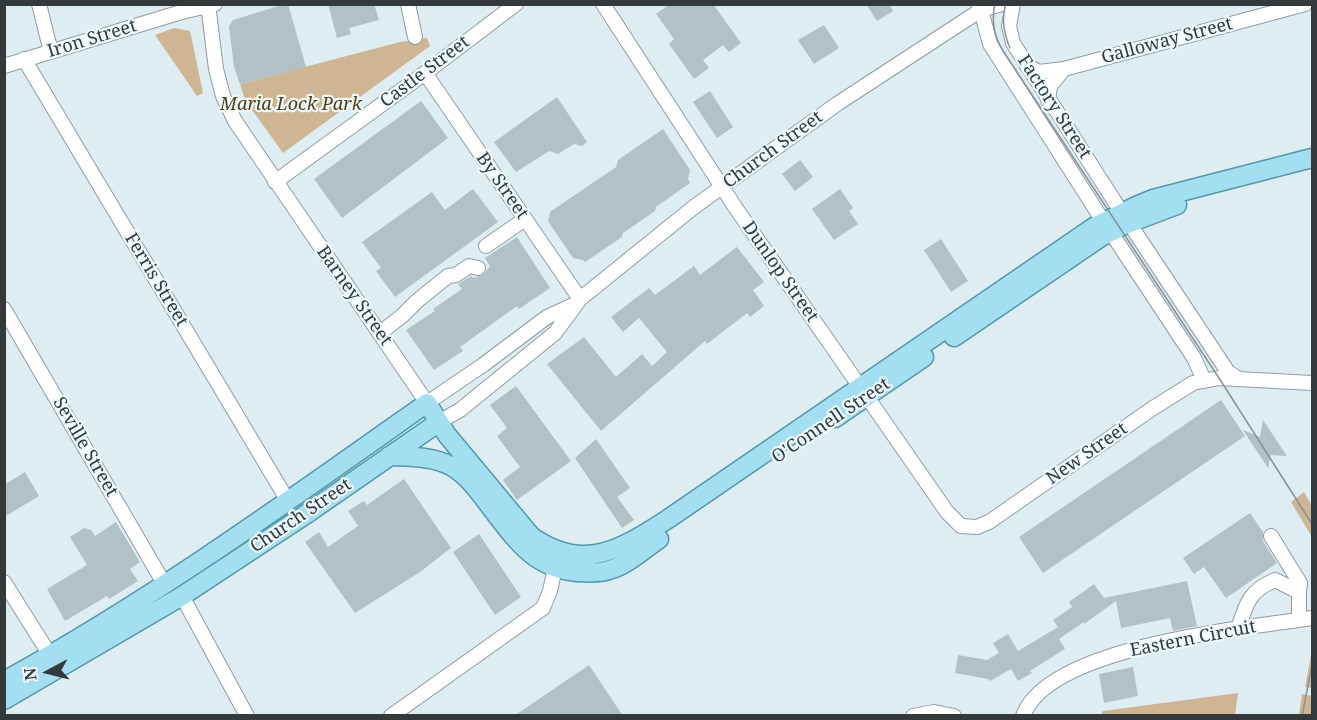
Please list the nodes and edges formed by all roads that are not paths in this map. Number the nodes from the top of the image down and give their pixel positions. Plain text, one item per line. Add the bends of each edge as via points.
1 (39, 4) edge
2 (408, 4) edge
3 (516, 4) edge
4 (603, 4) edge
5 (1002, 4) edge
6 (1013, 4) edge
7 (1305, 4) edge
8 (210, 5) edge
9 (981, 6) edge
10 (1010, 26) junction
11 (415, 37) dead end
12 (51, 52) junction
13 (24, 60) junction
14 (4, 66) edge
15 (1027, 66) junction
16 (1064, 69) junction
17 (425, 74) junction
18 (1048, 100) junction
19 (1312, 158) edge
20 (1312, 171) edge
21 (275, 182) junction
22 (722, 187) junction
23 (1125, 218) junction
24 (525, 219) junction
25 (1107, 226) junction
26 (486, 246) dead end
27 (478, 268) dead end
28 (577, 301) junction
29 (4, 309) edge
30 (380, 333) junction
31 (1239, 379) junction
32 (1204, 380) junction
33 (1312, 383) edge
34 (864, 391) junction
35 (428, 402) junction
36 (439, 422) junction
37 (389, 456) junction
38 (288, 501) junction
39 (970, 528) joint
40 (1271, 536) dead end
41 (557, 560) junction
42 (4, 582) edge
43 (165, 585) junction
44 (1299, 592) junction
45 (182, 596) junction
46 (1306, 619) edge
47 (1238, 629) junction
48 (54, 662) junction
49 (4, 681) edge
50 (4, 700) edge
51 (247, 716) edge
52 (391, 716) edge
53 (913, 716) edge
54 (954, 716) edge
55 (1023, 716) edge

1 - 12 street
2 - 11 street
3 - 17 street, Castle Street
4 - 22 street, Dunlop Street
5 - 9 street, Church Street
6 - 10 street
7 - 16 street, Galloway Street
8 - 12 street, Iron Street
8 - 21 street, Barney Street via 216,69 223,96
9 - 10 street
9 - 22 street, Church Street
9 - 25 street, Factory Street via 990,44
10 - 15 street, Factory Street via 1012,40
12 - 13 street, Iron Street
13 - 14 street, Iron Street
13 - 38 street, Ferris Street
15 - 16 street, Galloway Street via 1039,72
15 - 18 street, Factory Street
16 - 18 street via 1050,86
17 - 21 street, Castle Street
17 - 24 street, By Street
18 - 23 street, Factory Street
19 - 23 main road, O'Connell Street via 1153,200
20 - 23 main road, O'Connell Street
21 - 30 street, Barney Street
22 - 28 street, Church Street
22 - 34 street, Dunlop Street
23 - 25 main road, O'Connell Street
23 - 31 street, Factory Street via 1222,364
24 - 26 street
24 - 28 street, By Street
25 - 32 street, Factory Street via 1194,358
25 - 34 main road, O'Connell Street via 1044,259
27 - 30 street via 470,266 448,276
28 - 35 street, Church Street via 547,317
28 - 36 street, Church Street via 555,333 460,410
29 - 43 street, Seville Street
30 - 35 street, Barney Street
31 - 32 street
31 - 33 street
32 - 39 street, New Street via 1162,402 989,522
34 - 39 street, Dunlop Street via 947,512 961,526
34 - 41 main road, O'Connell Street via 635,540 611,552 568,555
35 - 36 main road, Barney Street
35 - 38 main road, Church Street
36 - 37 main road, Church Street
36 - 41 main road, Barney Street via 521,525
37 - 41 main road via 430,458 453,467 470,481 532,555
37 - 45 main road, Church Street
38 - 43 main road, Church Street
40 - 44 street via 1300,583
41 - 52 street via 543,608
42 - 48 street
43 - 48 main road, Church Street
44 - 46 street
44 - 47 street via 1275,580 1260,586 1245,605
45 - 48 main road, Church Street
45 - 51 street
46 - 47 street, Eastern Circuit
47 - 55 street, Eastern Circuit via 1144,645 1098,660 1042,689
48 - 49 main road, Church Street
48 - 50 main road, Church Street
53 - 54 street via 934,712

